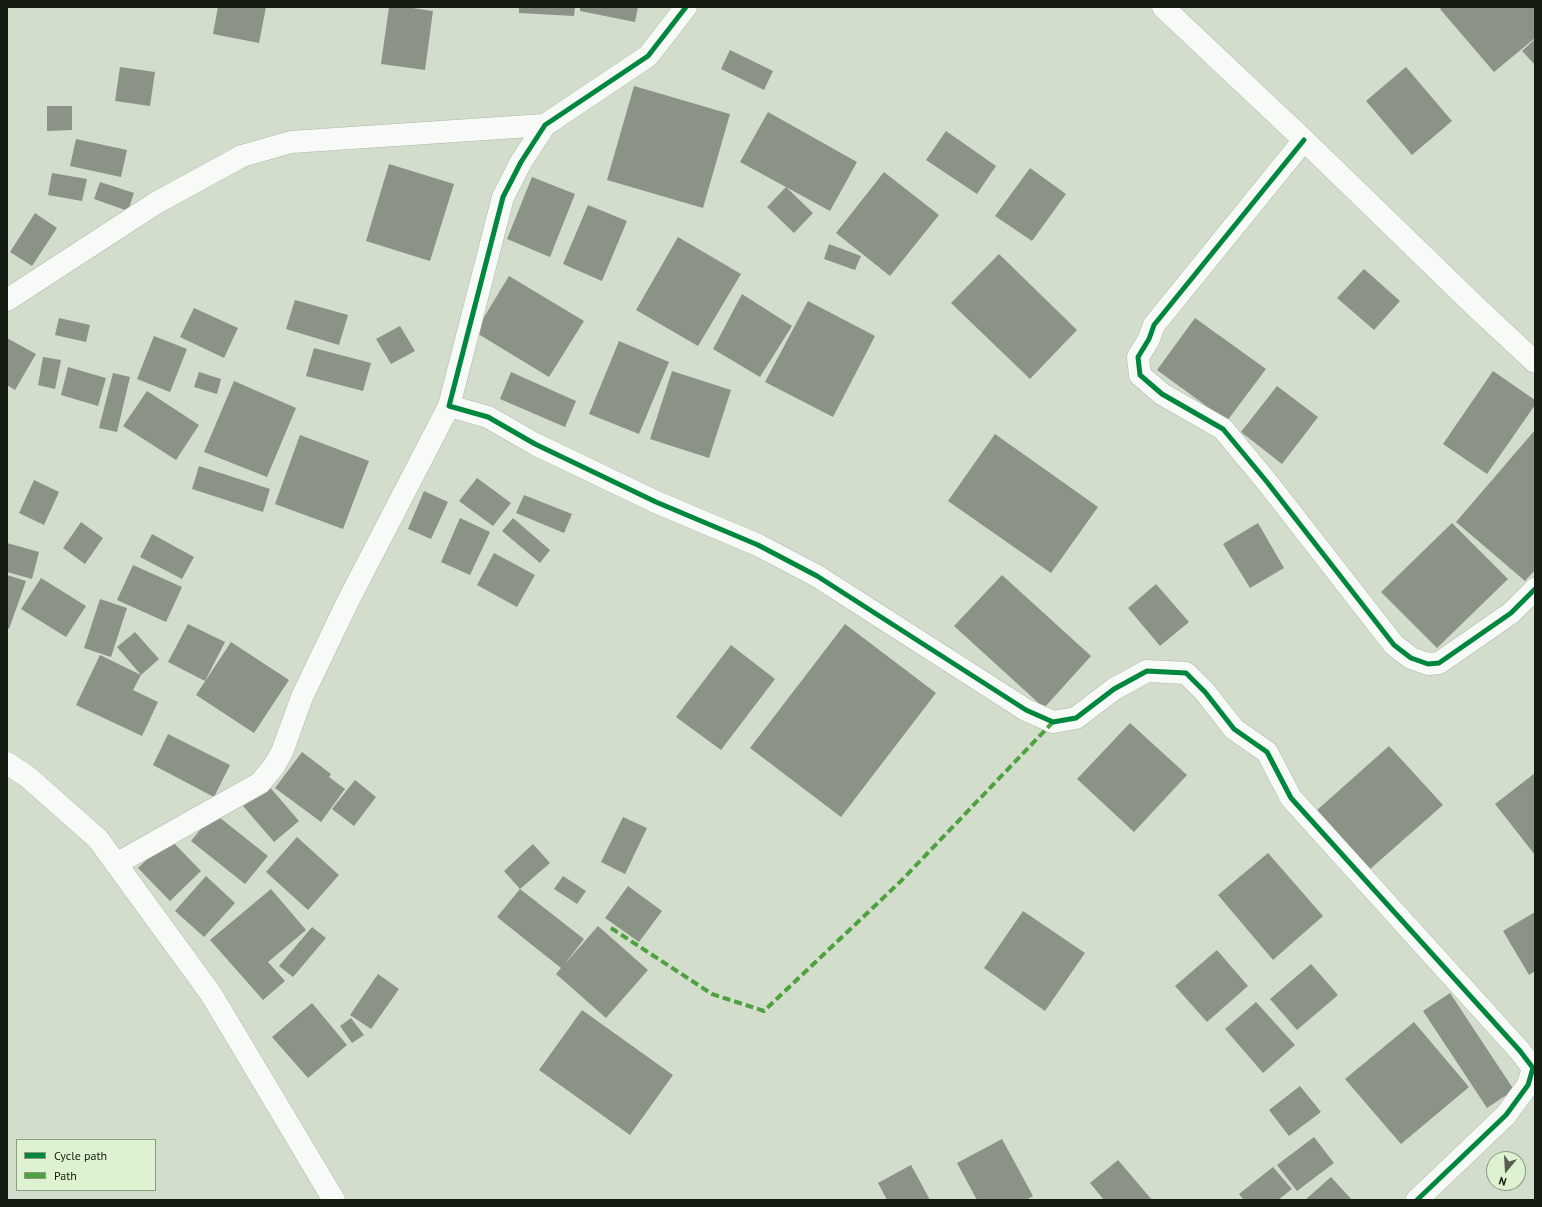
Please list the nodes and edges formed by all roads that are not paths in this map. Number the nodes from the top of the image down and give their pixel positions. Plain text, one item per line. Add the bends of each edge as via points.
1 (686, 7) edge
2 (1163, 7) edge
3 (545, 125) junction
4 (1304, 140) junction
5 (7, 300) edge
6 (1535, 362) edge
7 (449, 406) junction
8 (1535, 589) edge
9 (7, 763) edge
10 (116, 864) junction
11 (334, 1200) edge
12 (1417, 1200) edge

1 - 3 street via 648,56
2 - 4 street
3 - 5 street via 291,142 242,156 156,203
3 - 7 street via 521,162 503,197
4 - 6 street
4 - 8 street via 1154,326 1138,357 1140,375 1162,394 1223,429 1394,645 1411,658 1428,664 1438,663 1511,613
7 - 10 street via 347,603 302,697 282,752 274,766 260,783
7 - 12 street via 488,417 535,444 656,502 758,545 810,572 1026,710 1053,722 1076,718 1114,689 1147,670 1186,673 1234,729 1267,752 1291,798 1533,1068 1528,1085 1506,1115
9 - 10 street via 28,777 98,839
10 - 11 street via 211,994

